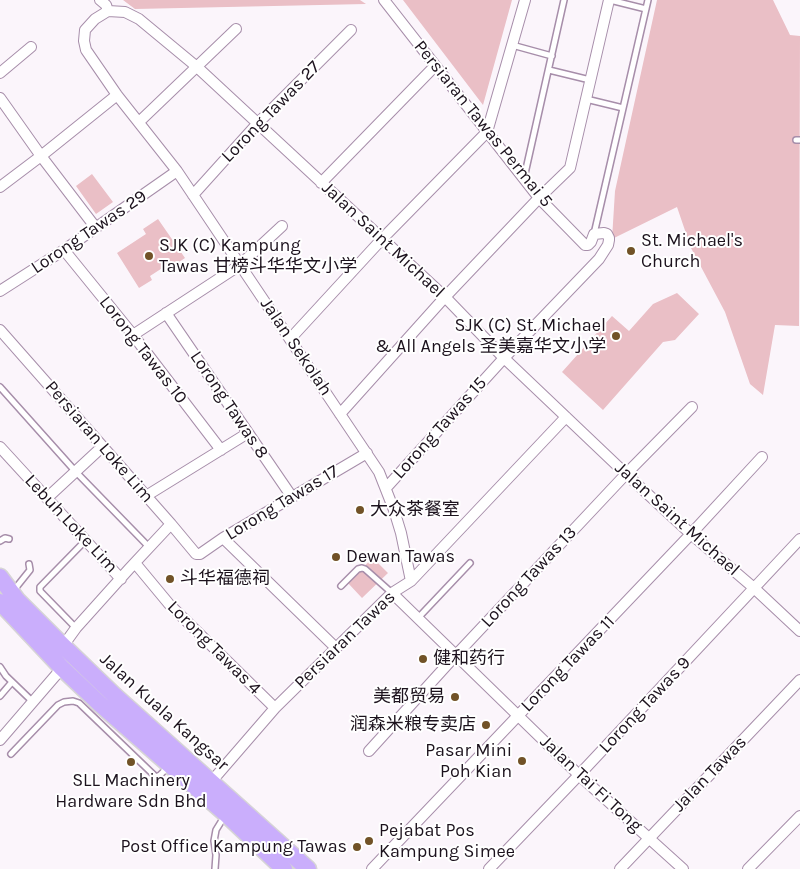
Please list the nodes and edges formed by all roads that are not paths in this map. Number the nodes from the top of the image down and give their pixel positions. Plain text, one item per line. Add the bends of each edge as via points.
1 (384, 0) edge
2 (525, 0) edge
3 (564, 0) edge
4 (609, 0) edge
5 (648, 0) edge
6 (104, 4) edge
7 (646, 9) junction
8 (236, 29) dead end
9 (351, 30) dead end
10 (512, 45) junction
11 (31, 47) dead end
12 (552, 56) junction
13 (435, 66) junction
14 (197, 67) junction
15 (549, 70) junction
16 (0, 73) edge
17 (590, 80) junction
18 (117, 95) junction
19 (0, 98) edge
20 (586, 98) junction
21 (623, 108) junction
22 (139, 122) junction
23 (257, 124) junction
24 (487, 132) junction
25 (41, 156) junction
26 (177, 171) junction
27 (524, 179) junction
28 (321, 183) junction
29 (0, 187) edge
30 (193, 195) junction
31 (539, 198) junction
32 (282, 226) dead end
33 (96, 228) junction
34 (594, 234) junction
35 (382, 239) junction
36 (64, 250) junction
37 (240, 265) junction
38 (0, 291) edge
39 (445, 297) junction
40 (166, 313) junction
41 (1, 333) edge
42 (133, 335) junction
43 (290, 339) junction
44 (504, 358) junction
45 (0, 387) edge
46 (692, 406) dead end
47 (340, 414) junction
48 (566, 417) junction
49 (248, 433) junction
50 (102, 447) junction
51 (0, 448) edge
52 (221, 450) junction
53 (367, 452) junction
54 (762, 457) dead end
55 (76, 472) junction
56 (626, 474) junction
57 (386, 488) junction
58 (146, 496) junction
59 (292, 497) junction
60 (47, 498) junction
61 (171, 524) junction
62 (691, 534) junction
63 (223, 538) junction
64 (9, 539) dead end
65 (800, 539) edge
66 (86, 540) junction
67 (0, 541) edge
68 (150, 547) junction
69 (197, 554) joint
70 (135, 563) junction
71 (470, 563) dead end
72 (30, 564) dead end
73 (0, 577) edge
74 (121, 579) junction
75 (411, 581) junction
76 (342, 586) dead end
77 (754, 588) junction
78 (392, 593) junction
79 (6, 597) edge
80 (418, 618) junction
81 (76, 628) junction
82 (800, 632) edge
83 (63, 646) junction
84 (336, 648) junction
85 (456, 655) junction
86 (0, 667) edge
87 (62, 668) junction
88 (800, 680) edge
89 (12, 682) junction
90 (0, 696) edge
91 (34, 702) junction
92 (275, 708) junction
93 (518, 716) junction
94 (0, 740) edge
95 (369, 752) dead end
96 (11, 754) dead end
97 (170, 765) junction
98 (579, 775) junction
99 (211, 782) junction
100 (226, 814) junction
101 (800, 816) edge
102 (649, 838) junction
103 (214, 869) edge
104 (284, 869) edge
105 (308, 869) edge
106 (372, 869) edge
107 (489, 869) edge
108 (620, 869) edge
109 (684, 869) edge
110 (748, 869) edge

1 - 13 street, Persiaran Tawas Permai 5
2 - 10 street
3 - 12 lane
4 - 7 lane
4 - 17 street
5 - 7 lane
6 - 14 street, Jalan Saint Michael via 134,16
6 - 18 street, Jalan Sekolah via 85,30 84,41 86,50
7 - 21 lane
8 - 14 street
9 - 23 street, Lorong Tawas 27
10 - 12 lane
10 - 24 street
11 - 16 street
12 - 15 lane
13 - 24 street, Persiaran Tawas Permai 5
13 - 28 street
14 - 22 street
14 - 23 street, Jalan Saint Michael
15 - 17 lane
15 - 27 lane
17 - 20 street
18 - 22 street, Jalan Sekolah
18 - 25 street
19 - 25 street
20 - 21 lane
20 - 31 street via 570,168
21 - 34 lane
22 - 26 street, Jalan Sekolah
23 - 28 street, Jalan Saint Michael
23 - 30 street, Lorong Tawas 27
24 - 27 street, Persiaran Tawas Permai 5
24 - 35 street
25 - 29 street
25 - 33 street
26 - 30 street, Jalan Sekolah
26 - 33 street, Lorong Tawas 29
27 - 31 street, Persiaran Tawas Permai 5
28 - 35 street, Jalan Saint Michael
30 - 37 street, Jalan Sekolah
31 - 34 street, Persiaran Tawas Permai 5 via 586,245
31 - 39 street
32 - 37 street
33 - 36 street, Lorong Tawas 29
34 - 44 street, Lorong Tawas 15 via 604,233 609,238 599,259
35 - 39 street, Jalan Saint Michael
35 - 43 street
36 - 38 street, Lorong Tawas 29
36 - 42 street, Lorong Tawas 10
37 - 40 street
37 - 43 street, Jalan Sekolah
39 - 44 street, Jalan Saint Michael
39 - 47 street
40 - 42 street
40 - 49 street, Lorong Tawas 8
41 - 50 street, Persiaran Loke Lim
42 - 52 street, Lorong Tawas 10
43 - 47 street, Jalan Sekolah
44 - 48 street, Jalan Saint Michael
44 - 57 street, Lorong Tawas 15
45 - 55 lane
46 - 56 street, Lorong Tawas 13
47 - 53 street, Jalan Sekolah
48 - 56 street, Jalan Saint Michael
48 - 75 street, Persiaran Tawas
49 - 52 street
49 - 59 street, Lorong Tawas 8
50 - 55 street
50 - 58 street, Persiaran Loke Lim
51 - 60 street, Lebuh Loke Lim
52 - 58 street
53 - 57 street, Jalan Sekolah
53 - 59 street, Lorong Tawas 17
54 - 62 street, Lorong Tawas 11
55 - 60 street
55 - 68 lane
56 - 62 street, Jalan Saint Michael
56 - 85 street, Lorong Tawas 13
57 - 75 street, Jalan Sekolah via 402,533
58 - 61 street, Persiaran Loke Lim
59 - 63 street, Lorong Tawas 17
60 - 66 street, Lebuh Loke Lim
61 - 68 street
61 - 69 street, Persiaran Loke Lim
62 - 77 street, Jalan Saint Michael
62 - 93 street, Lorong Tawas 11
63 - 69 street, Lorong Tawas 17
63 - 84 street
64 - 67 lane
65 - 77 street, Lorong Tawas 9
66 - 74 street, Lebuh Loke Lim
66 - 81 lane via 40,587 40,591
68 - 70 street
70 - 74 street
70 - 92 street, Lorong Tawas 4 via 169,604
71 - 80 lane
72 - 79 lane via 30,570
73 - 79 highway, Jalan Kuala Kangsar
74 - 81 street
75 - 78 street, Persiaran Tawas
76 - 78 lane via 362,568
77 - 82 street, Jalan Saint Michael
77 - 98 street, Lorong Tawas 9
78 - 80 street, Jalan Tai Fi Tong
78 - 84 street, Persiaran Tawas
79 - 83 highway, Jalan Kuala Kangsar via 17,600
79 - 87 highway, Jalan Kuala Kangsar
80 - 85 street, Jalan Tai Fi Tong
81 - 83 street
83 - 87 street
83 - 99 highway, Jalan Kuala Kangsar
84 - 92 street, Persiaran Tawas
85 - 93 street, Jalan Tai Fi Tong
85 - 95 street, Lorong Tawas 13
86 - 89 lane
87 - 91 street
87 - 97 highway, Jalan Kuala Kangsar
88 - 102 street, Jalan Tawas
89 - 90 lane
89 - 91 lane
91 - 94 street
92 - 99 street, Persiaran Tawas
93 - 98 street, Jalan Tai Fi Tong
93 - 106 street, Lorong Tawas 11
96 - 97 lane via 58,705 73,701 79,703 156,776
97 - 100 highway, Jalan Kuala Kangsar
98 - 102 street, Jalan Tai Fi Tong
98 - 107 street, Lorong Tawas 9
99 - 105 highway, Jalan Kuala Kangsar
100 - 103 lane via 216,830
100 - 104 highway, Jalan Kuala Kangsar
101 - 110 street
102 - 108 street, Jalan Tawas
102 - 109 street, Jalan Tai Fi Tong

